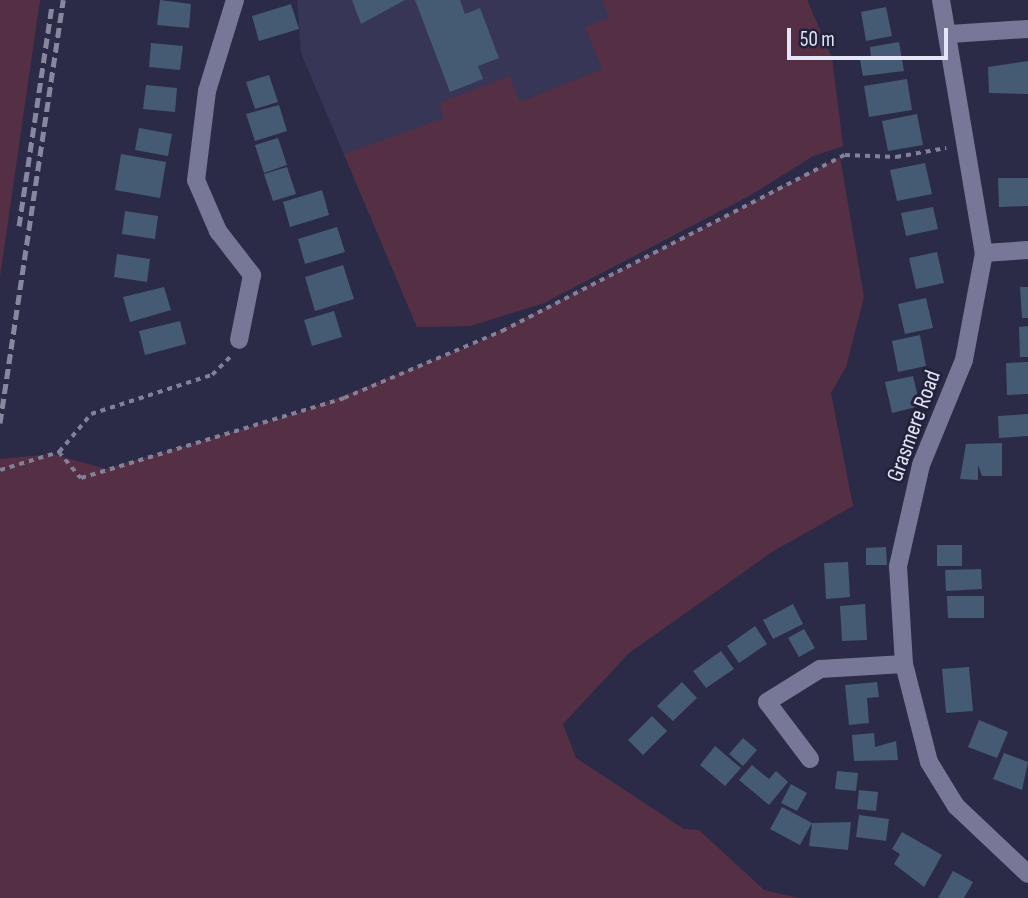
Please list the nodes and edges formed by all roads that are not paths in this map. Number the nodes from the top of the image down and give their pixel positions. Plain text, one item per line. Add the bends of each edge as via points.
1 (235, 0) edge
2 (941, 0) edge
3 (1028, 29) edge
4 (950, 34) junction
5 (1028, 250) edge
6 (984, 253) junction
7 (239, 340) road end
8 (904, 664) junction
9 (810, 759) dead end
10 (1028, 874) edge

1 - 7 street via 207,91 196,180 218,231 252,275
2 - 4 street, Grasmere Road
3 - 4 street
4 - 6 street, Grasmere Road
5 - 6 street
6 - 8 street, Grasmere Road via 964,360 921,465 898,566
8 - 9 street via 820,669 767,702
8 - 10 street, Grasmere Road via 929,762 956,806

